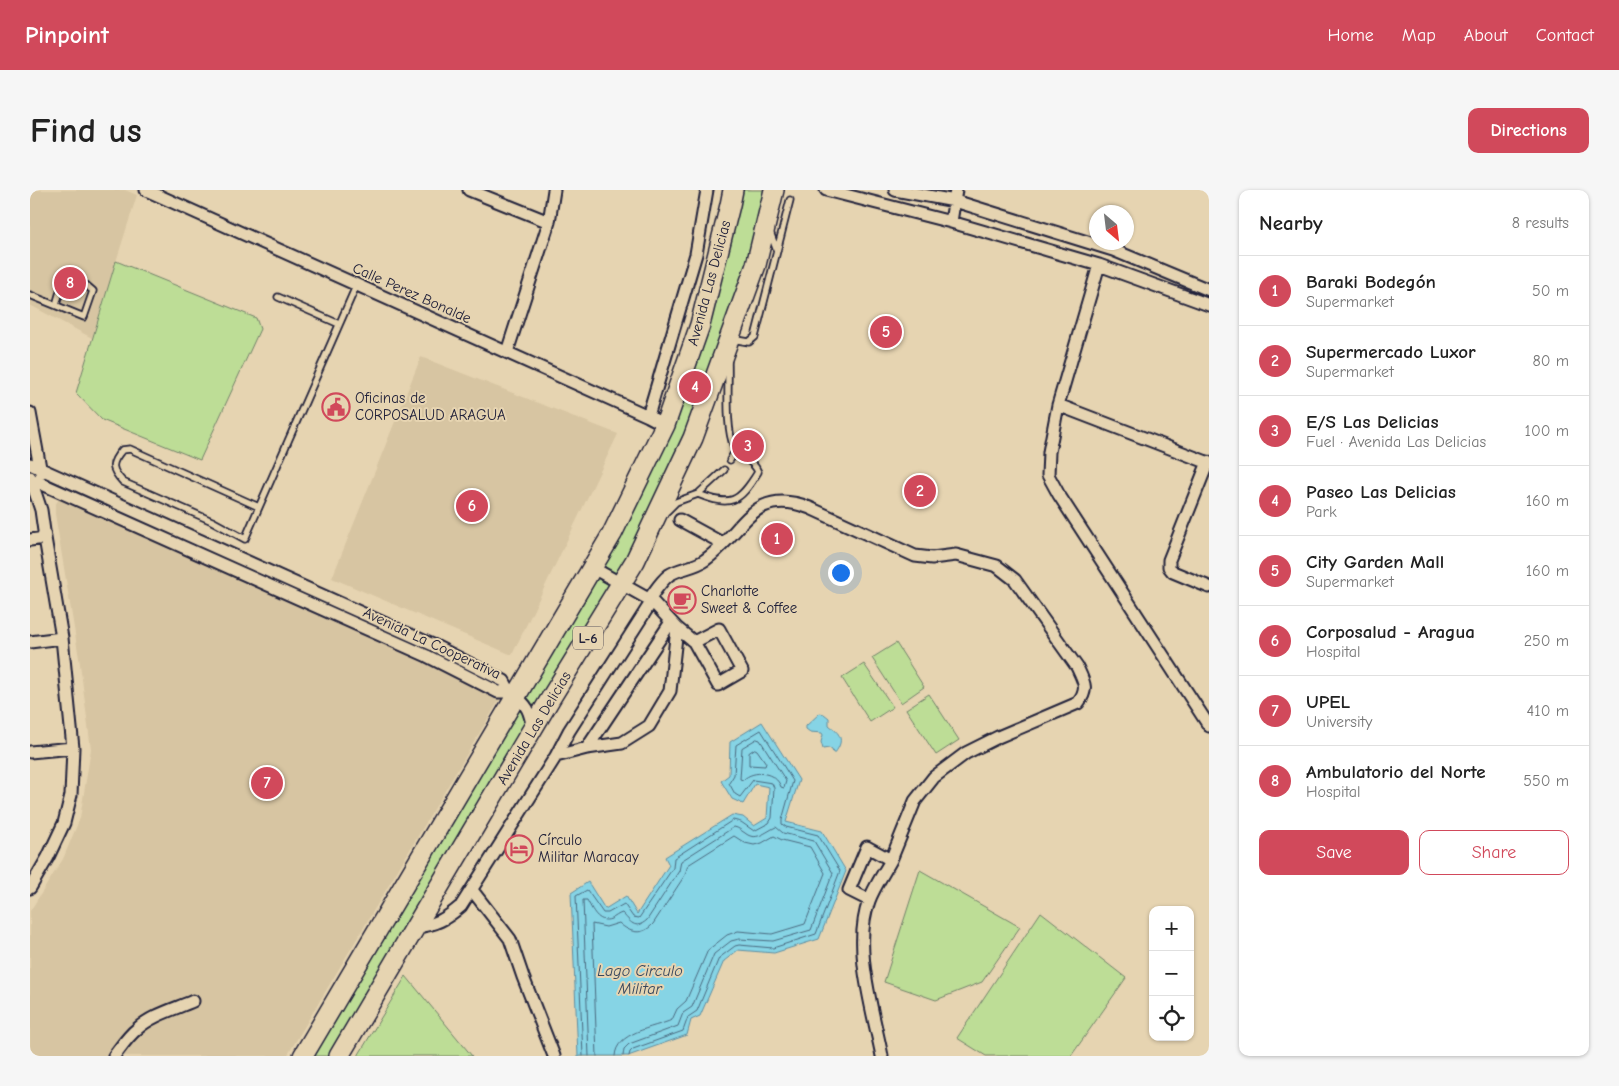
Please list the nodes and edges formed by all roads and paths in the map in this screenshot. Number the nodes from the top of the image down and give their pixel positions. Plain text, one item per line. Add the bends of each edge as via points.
1 (146, 190) edge
2 (469, 190) edge
3 (554, 190) edge
4 (708, 190) edge
5 (748, 190) edge
6 (826, 190) edge
7 (896, 190) edge
8 (782, 195) edge
9 (955, 196) edge
10 (732, 198) edge
11 (767, 221) junction
12 (549, 222) junction
13 (951, 222) junction
14 (777, 251) junction
15 (1099, 265) junction
16 (1209, 277) edge
17 (357, 284) junction
18 (1208, 290) edge
19 (30, 295) edge
20 (278, 297) dead end
21 (1206, 303) edge
22 (56, 305) junction
23 (338, 324) junction
24 (729, 341) junction
25 (507, 352) junction
26 (1058, 405) junction
27 (30, 413) edge
28 (648, 416) junction
29 (665, 425) junction
30 (736, 450) junction
31 (730, 460) dead end
32 (1208, 462) edge
33 (35, 466) edge
34 (724, 470) dead end
35 (30, 478) edge
36 (43, 484) junction
37 (698, 494) junction
38 (259, 507) junction
39 (41, 510) junction
40 (680, 520) dead end
41 (651, 527) junction
42 (45, 538) junction
43 (30, 540) edge
44 (722, 543) junction
45 (593, 568) junction
46 (621, 585) junction
47 (1209, 586) edge
48 (650, 600) junction
49 (674, 625) junction
50 (62, 638) junction
51 (30, 642) edge
52 (694, 642) junction
53 (552, 696) junction
54 (516, 697) junction
55 (1209, 726) edge
56 (533, 730) junction
57 (73, 748) junction
58 (587, 748) junction
59 (30, 752) edge
60 (556, 756) junction
61 (891, 860) junction
62 (33, 876) edge
63 (30, 888) edge
64 (472, 890) junction
65 (869, 900) junction
66 (415, 927) junction
67 (193, 1001) dead end
68 (114, 1056) edge
69 (302, 1056) edge
70 (339, 1056) edge
71 (554, 1056) edge
72 (882, 1056) edge

1 - 17 street, Calle Perez Bonalde
2 - 12 street
3 - 12 street
4 - 28 street via 696,254
5 - 10 main road
6 - 13 street
7 - 9 street
8 - 11 main road, Avenida Las Delicias / L-6
8 - 14 lane
9 - 13 street
9 - 18 street via 1112,250
10 - 29 main road, Avenida Las Delicias / L-6 via 700,325
11 - 14 lane
11 - 24 main road, Avenida Las Delicias / L-6 via 756,265
12 - 25 street
13 - 15 street
14 - 24 lane via 755,337 749,342
15 - 21 street
15 - 26 street
16 - 18 street
17 - 23 lane
17 - 25 street, Calle Perez Bonalde
18 - 21 street
19 - 22 lane
20 - 23 lane
22 - 22 lane via 84,317 93,291 86,285 64,278
23 - 38 lane
24 - 30 lane via 729,435
24 - 41 main road, Avenida Las Delicias / L-6 via 693,438
25 - 28 street, Calle Perez Bonalde
26 - 32 street
26 - 55 street via 1048,475
27 - 33 street
28 - 29 street, Calle Perez Bonalde
29 - 45 main road, Avenida Las Delicias / L-6
30 - 31 lane
30 - 37 lane via 758,472 750,485 727,502
32 - 47 street via 1169,567 1172,572
33 - 36 street
33 - 54 street, Avenida La Cooperativa via 433,645 504,681
34 - 37 lane
35 - 36 street, Avenida La Cooperativa
35 - 39 street
36 - 39 street
36 - 54 street, Avenida La Cooperativa via 427,656 498,692
37 - 41 lane via 676,502
38 - 38 lane via 245,539 123,482 113,466 122,450 130,449
39 - 42 street
40 - 44 street
41 - 46 main road, Avenida Las Delicias / L-6
42 - 43 street
42 - 50 street
44 - 48 street via 704,561 669,575
44 - 61 street via 759,508 771,503 797,503 916,556 956,555 997,566 1015,580 1077,667 1084,682 1085,695 1078,703 966,752 934,776 915,801
45 - 46 street
45 - 54 main road, Avenida Las Delicias / L-6
46 - 48 street
46 - 53 main road, Avenida Las Delicias / L-6
48 - 49 street
48 - 60 street
49 - 52 street
49 - 58 street
49 - 58 street via 670,691 649,726 622,743
50 - 51 street
50 - 57 street
52 - 52 street via 718,684 742,671 719,629
53 - 54 street via 546,700
53 - 56 main road, Avenida Las Delicias / L-6
54 - 56 street via 528,709
54 - 69 main road, Avenida Las Delicias / L-6
56 - 66 main road, Avenida Las Delicias / L-6
57 - 59 street
57 - 62 street via 71,795 64,823
58 - 60 street
60 - 64 street
61 - 65 street
61 - 65 street via 867,847 849,890
62 - 63 street
64 - 66 street via 447,918
64 - 71 street via 510,939
65 - 72 street via 862,928 864,964
66 - 70 main road, Avenida Las Delicias / L-6
67 - 68 street via 142,1024

